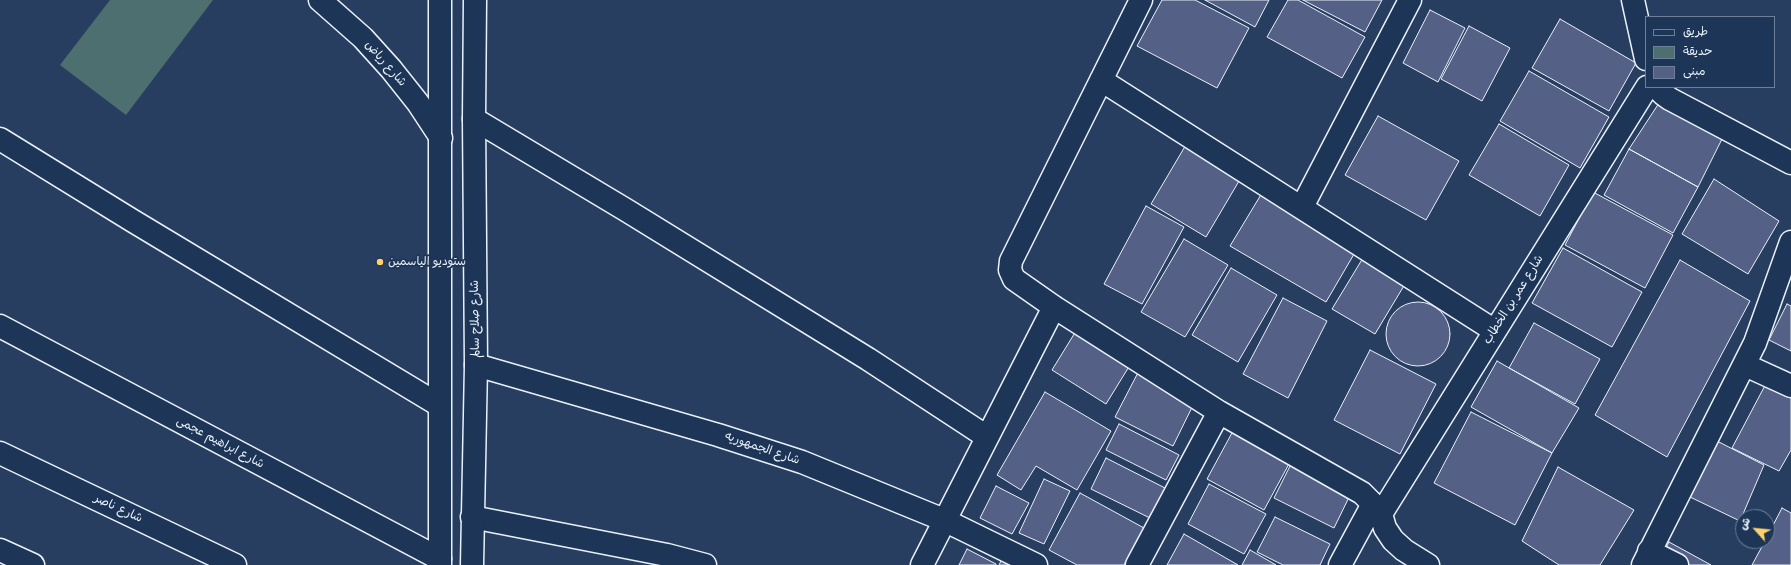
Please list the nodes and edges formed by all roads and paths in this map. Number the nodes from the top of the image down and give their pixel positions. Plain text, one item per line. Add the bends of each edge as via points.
1 (320, 0) edge
2 (440, 0) edge
3 (475, 0) edge
4 (1141, 0) edge
5 (1410, 0) edge
6 (1633, 0) edge
7 (1645, 54) edge
8 (1101, 80) junction
9 (1646, 88) edge
10 (1657, 88) edge
11 (474, 119) junction
12 (441, 138) junction
13 (0, 139) edge
14 (1791, 162) edge
15 (1302, 208) junction
16 (1791, 242) edge
17 (1054, 307) junction
18 (0, 326) edge
19 (1495, 331) junction
20 (476, 365) junction
21 (1744, 365) junction
22 (1791, 386) edge
23 (439, 405) junction
24 (1219, 412) junction
25 (987, 437) junction
26 (0, 453) edge
27 (1377, 509) junction
28 (472, 517) junction
29 (944, 520) junction
30 (0, 550) edge
31 (1646, 558) edge
32 (440, 562) edge
33 (33, 565) edge
34 (235, 565) edge
35 (472, 565) edge
36 (705, 565) edge
37 (922, 565) edge
38 (1036, 565) edge
39 (1137, 565) edge
40 (1340, 565) edge
41 (1428, 565) edge
42 (1677, 565) edge

1 - 12 street, شارع رياض via 363,38 391,69
2 - 12 street
3 - 11 street, شارع صلاح سالم
4 - 8 street
5 - 15 street
6 - 7 street
8 - 15 street
8 - 17 street via 1011,261 1010,270 1014,279
9 - 19 street, شارع عمر بن الخطاب
10 - 14 street via 1670,99
11 - 20 street, شارع صلاح سالم
11 - 25 street via 854,351
12 - 23 street
13 - 23 street
15 - 19 street
16 - 21 street via 1764,320
17 - 24 street
17 - 25 street
18 - 32 street, شارع ابراهيم عجمى
19 - 27 street, شارع عمر بن الخطاب
20 - 28 street, شارع صلاح سالم
20 - 29 street, شارع الجمهوريه via 732,439 802,462
21 - 22 street
21 - 31 street
23 - 32 street
24 - 27 street via 1362,494
24 - 39 street
25 - 29 street
26 - 34 street, شارع ناصر
27 - 40 street, شارع عمر بن الخطاب
27 - 41 street via 1393,540
28 - 35 street, شارع صلاح سالم
28 - 36 street via 667,555
29 - 37 street
29 - 38 street, شارع الجمهوريه
30 - 33 street
31 - 42 street

